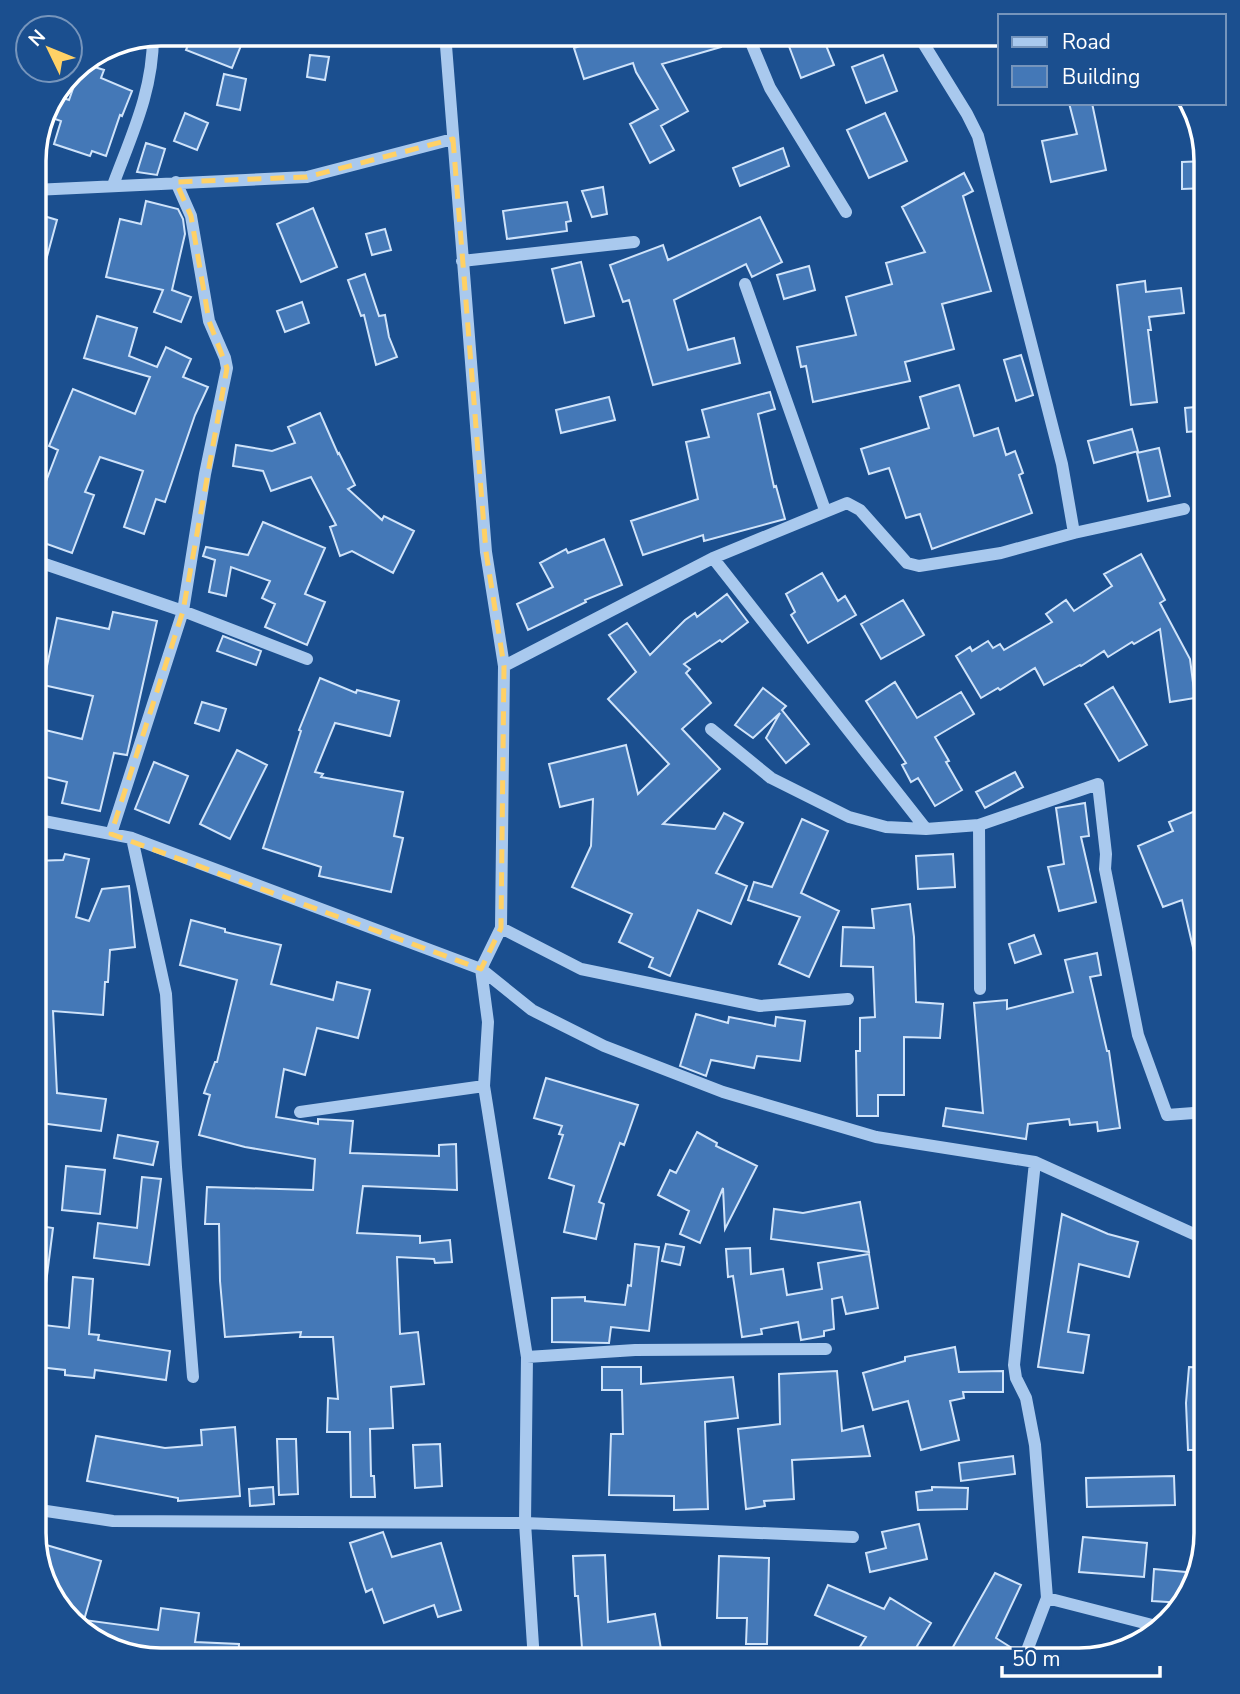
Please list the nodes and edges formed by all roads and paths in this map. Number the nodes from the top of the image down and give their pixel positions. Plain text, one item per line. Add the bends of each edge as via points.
1 (446, 46) edge
2 (752, 46) edge
3 (924, 46) edge
4 (153, 47) edge
5 (453, 139) junction
6 (176, 182) junction
7 (113, 185) junction
8 (46, 189) edge
9 (846, 212) dead end
10 (634, 242) dead end
11 (462, 261) junction
12 (745, 284) dead end
13 (1184, 509) dead end
14 (825, 510) junction
15 (1074, 533) junction
16 (713, 558) junction
17 (46, 564) edge
18 (183, 611) junction
19 (307, 659) dead end
20 (504, 666) junction
21 (711, 729) dead end
22 (46, 822) edge
23 (979, 825) junction
24 (926, 829) junction
25 (111, 834) junction
26 (132, 838) junction
27 (501, 928) junction
28 (481, 969) junction
29 (980, 989) dead end
30 (848, 999) dead end
31 (484, 1086) junction
32 (300, 1112) dead end
33 (1194, 1113) edge
34 (1035, 1162) junction
35 (1194, 1234) edge
36 (826, 1349) dead end
37 (527, 1357) junction
38 (193, 1377) dead end
39 (46, 1511) edge
40 (525, 1523) junction
41 (853, 1537) dead end
42 (1047, 1598) junction
43 (1150, 1625) edge
44 (533, 1648) edge
45 (1028, 1648) edge

1 - 5 street
2 - 9 street via 770,88
3 - 15 street via 978,136 1062,464
4 - 7 street via 149,86
5 - 6 street via 307,177
5 - 11 street
6 - 7 street
6 - 18 street via 191,216 209,321 227,368
7 - 8 street
10 - 11 street
11 - 20 street via 486,552
12 - 14 street
13 - 15 street
14 - 15 street via 847,503 860,510 907,563 919,566 1001,553
14 - 16 street
16 - 20 street
16 - 24 street
17 - 18 street
18 - 19 street
18 - 25 street
20 - 27 street
21 - 24 street via 771,778 849,817 886,827
22 - 25 street
23 - 24 street
23 - 29 street
23 - 33 street via 1098,784 1105,869 1138,1035 1167,1115
25 - 26 street
26 - 28 street
26 - 38 street via 166,994
27 - 28 street
27 - 30 street via 581,969 760,1006
28 - 31 street via 488,1023
28 - 34 street via 532,1010 604,1046 723,1092 876,1137
31 - 32 street
31 - 37 street
34 - 35 street
34 - 42 street via 1014,1365 1035,1445
36 - 37 street via 635,1350
37 - 40 street
39 - 40 street via 113,1521
40 - 41 street
40 - 44 street
42 - 43 street
42 - 45 street

